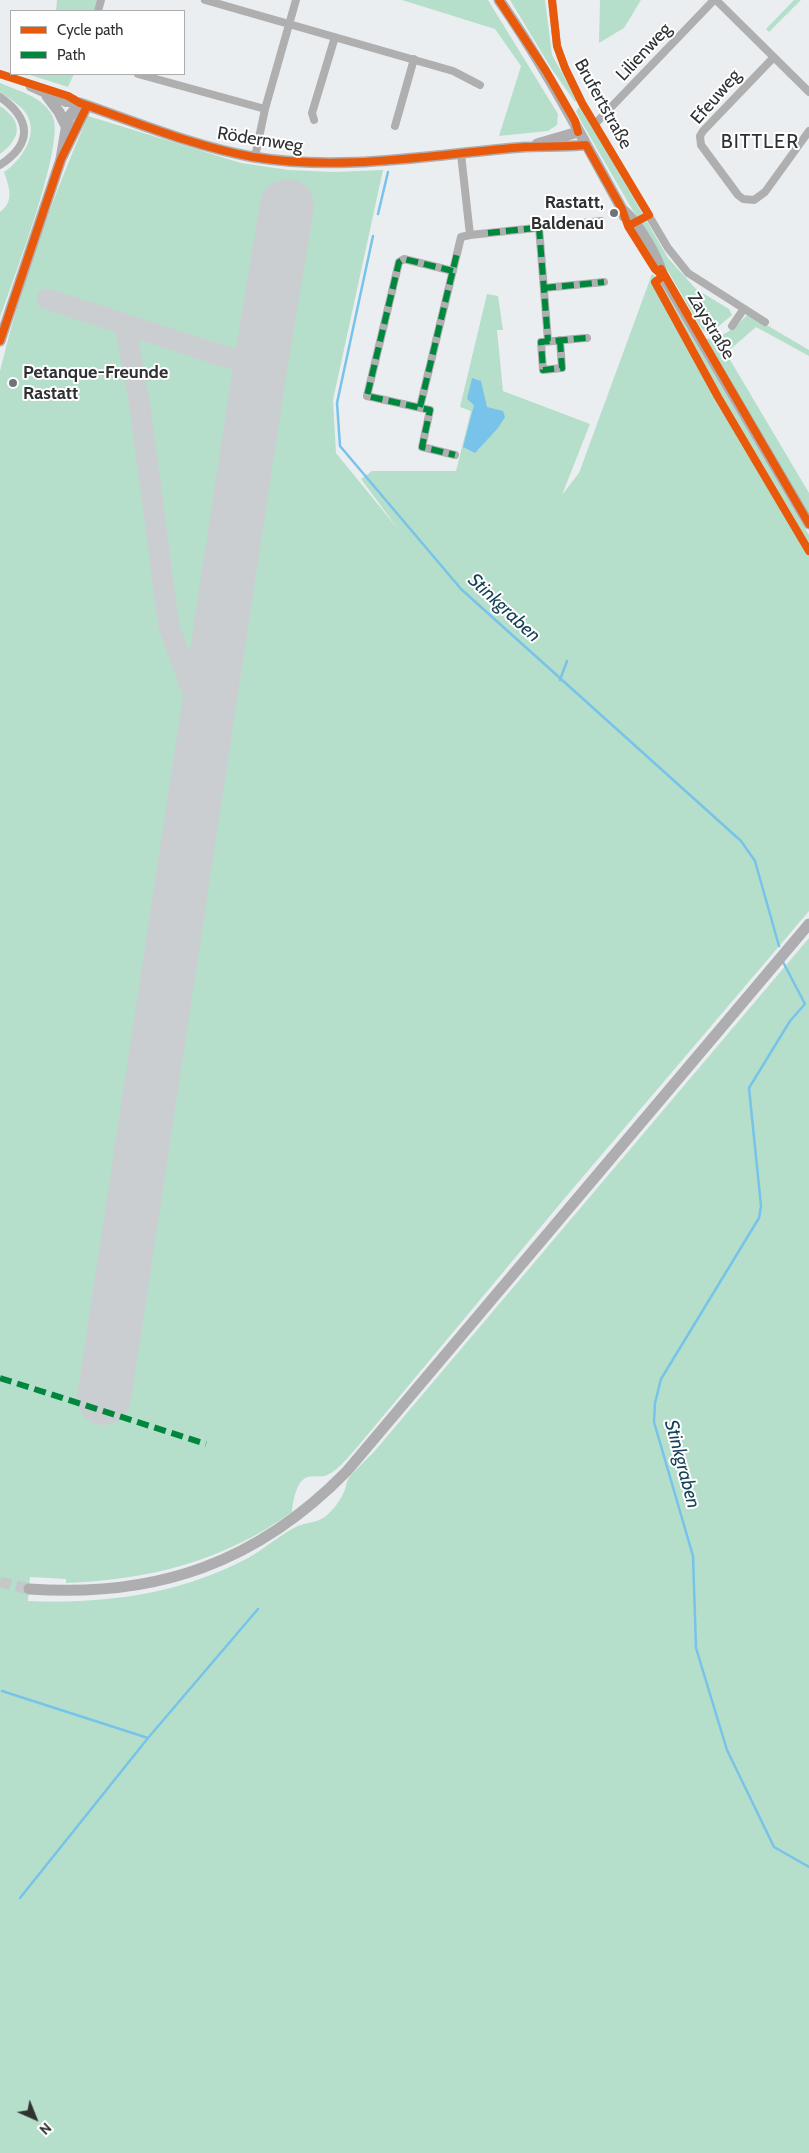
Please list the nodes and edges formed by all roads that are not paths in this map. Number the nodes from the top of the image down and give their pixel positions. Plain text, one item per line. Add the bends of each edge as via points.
1 (205, 0) edge
2 (296, 0) edge
3 (499, 0) edge
4 (552, 0) edge
5 (715, 0) edge
6 (289, 25) junction
7 (335, 37) junction
8 (773, 58) junction
9 (414, 60) junction
10 (0, 74) edge
11 (142, 75) edge
12 (17, 80) junction
13 (480, 86) dead end
14 (809, 92) edge
15 (47, 96) junction
16 (0, 97) edge
17 (83, 104) junction
18 (265, 110) junction
19 (314, 120) dead end
20 (596, 124) junction
21 (66, 126) junction
22 (395, 126) dead end
23 (809, 131) edge
24 (578, 132) junction
25 (586, 145) junction
26 (527, 147) junction
27 (461, 154) junction
28 (255, 157) junction
29 (62, 159) junction
30 (0, 164) edge
31 (601, 221) dead end
32 (539, 227) junction
33 (470, 235) junction
34 (452, 271) junction
35 (604, 282) dead end
36 (544, 288) junction
37 (743, 310) junction
38 (765, 322) dead end
39 (732, 326) dead end
40 (587, 338) dead end
41 (560, 340) junction
42 (0, 341) edge
43 (548, 341) junction
44 (420, 407) junction
45 (455, 455) dead end
46 (809, 524) edge
47 (809, 924) edge
48 (29, 1589) tunnel mouth

1 - 6 street
2 - 6 street
3 - 24 street, Zaystraße via 546,71
4 - 20 street, Brufertstraße via 560,57
5 - 8 street
5 - 20 street, Lilienweg
6 - 7 street
6 - 18 street
7 - 9 street
7 - 19 street via 312,112
8 - 14 street
8 - 23 street, Efeuweg via 703,131 701,145 738,195 754,200 766,192
9 - 13 street via 453,71
9 - 22 street
10 - 12 street, Rödernweg
11 - 18 street
12 - 15 street, Rödernweg
12 - 17 street, Rödernweg
15 - 17 street, Rödernweg via 66,103
15 - 21 street
16 - 30 street via 19,113 24,128 16,151
17 - 21 street via 70,114
17 - 28 street, Rödernweg via 211,149
17 - 29 street
18 - 28 street
20 - 37 street, Brufertstraße via 678,262 688,273
21 - 29 street
24 - 25 street, Zaystraße
24 - 26 street, Rödernweg
25 - 26 street, Rödernweg
25 - 46 street, Zaystraße via 628,226 655,270 663,276
26 - 27 street, Rödernweg
27 - 28 street, Rödernweg via 345,164
27 - 33 street
29 - 42 street
31 - 32 street
32 - 33 street
32 - 36 street
33 - 34 street via 461,238
34 - 44 street
34 - 44 street via 404,259 399,262 367,396
35 - 36 street
36 - 43 street
37 - 38 street, Brufertstraße
37 - 39 street
40 - 41 street
41 - 43 street
41 - 43 street via 562,368 543,370 541,342
44 - 45 street via 430,410 422,447
47 - 48 street via 347,1470 305,1510 236,1554 179,1576 140,1586 110,1589

